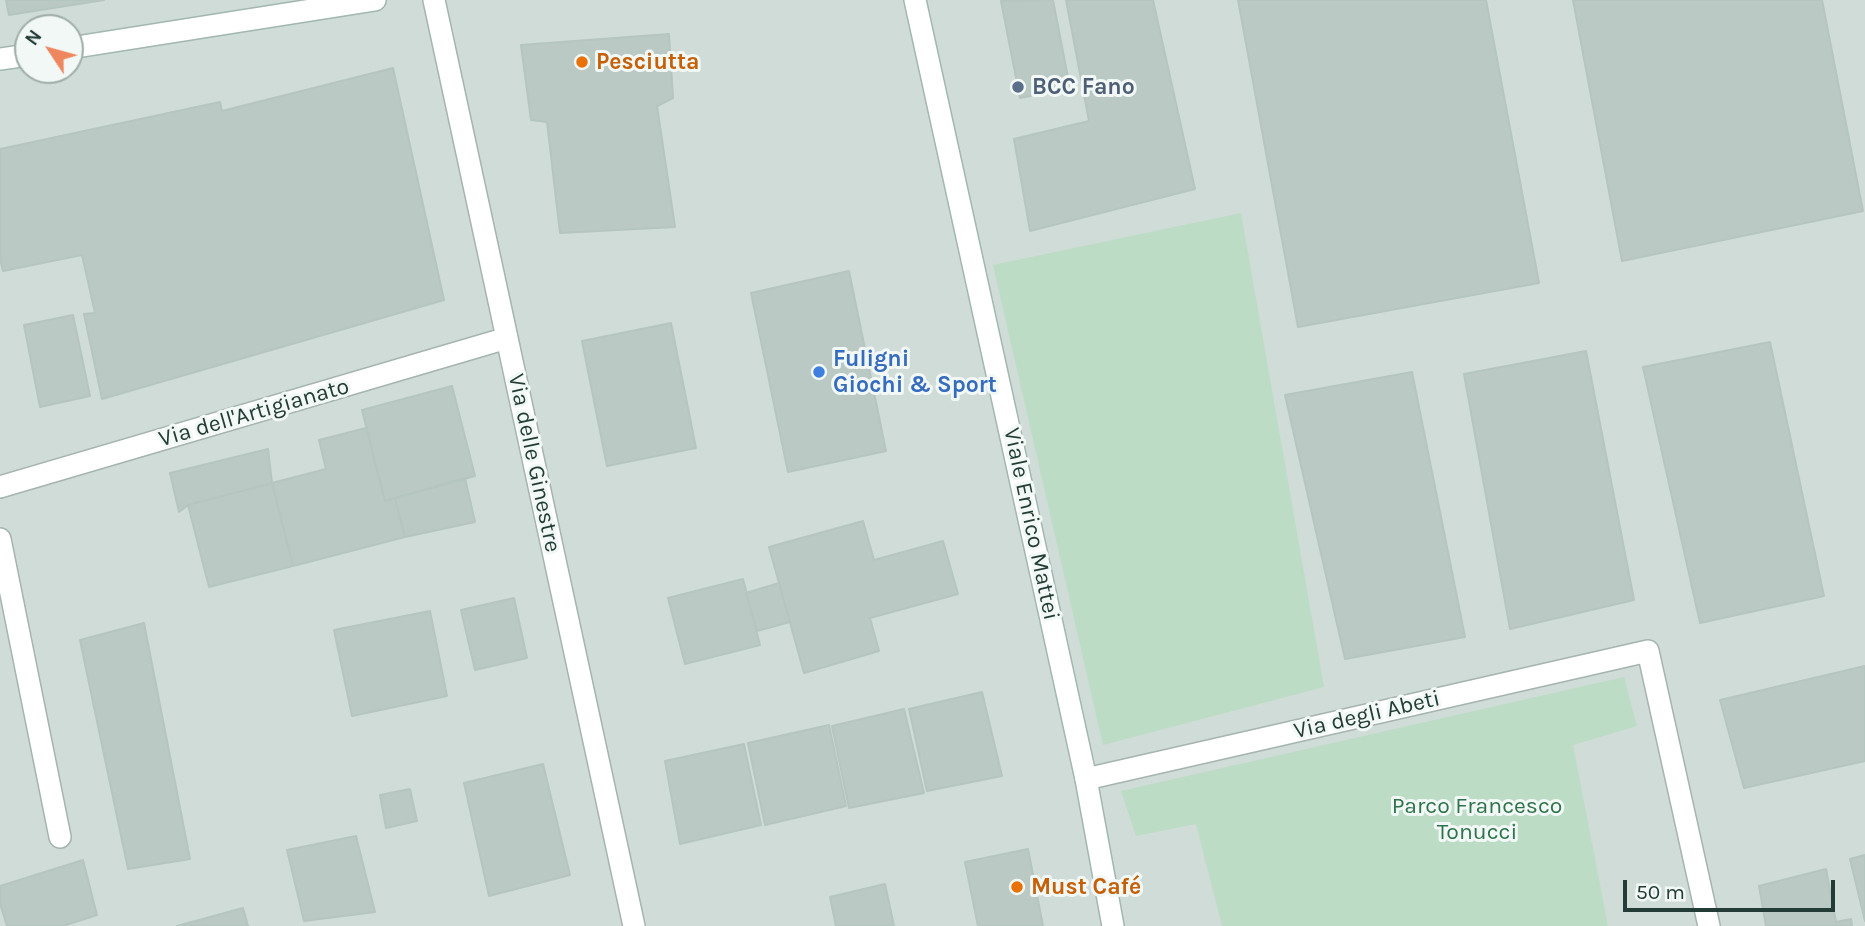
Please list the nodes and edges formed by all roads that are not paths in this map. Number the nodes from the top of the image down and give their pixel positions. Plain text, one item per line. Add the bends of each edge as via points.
1 (375, 0) edge
2 (434, 0) edge
3 (915, 0) edge
4 (84, 46) edge
5 (507, 338) junction
6 (0, 488) edge
7 (0, 539) edge
8 (1086, 779) junction
9 (60, 837) dead end
10 (634, 926) edge
11 (1113, 926) edge
12 (1709, 926) edge

1 - 4 street
2 - 5 street, Via delle Ginestre
3 - 8 street, Viale Enrico Mattei
5 - 6 street, Via dell'Artigianato
5 - 10 street, Via delle Ginestre
7 - 9 street
8 - 11 street, Viale Enrico Mattei
8 - 12 street, Via degli Abeti via 1648,651

